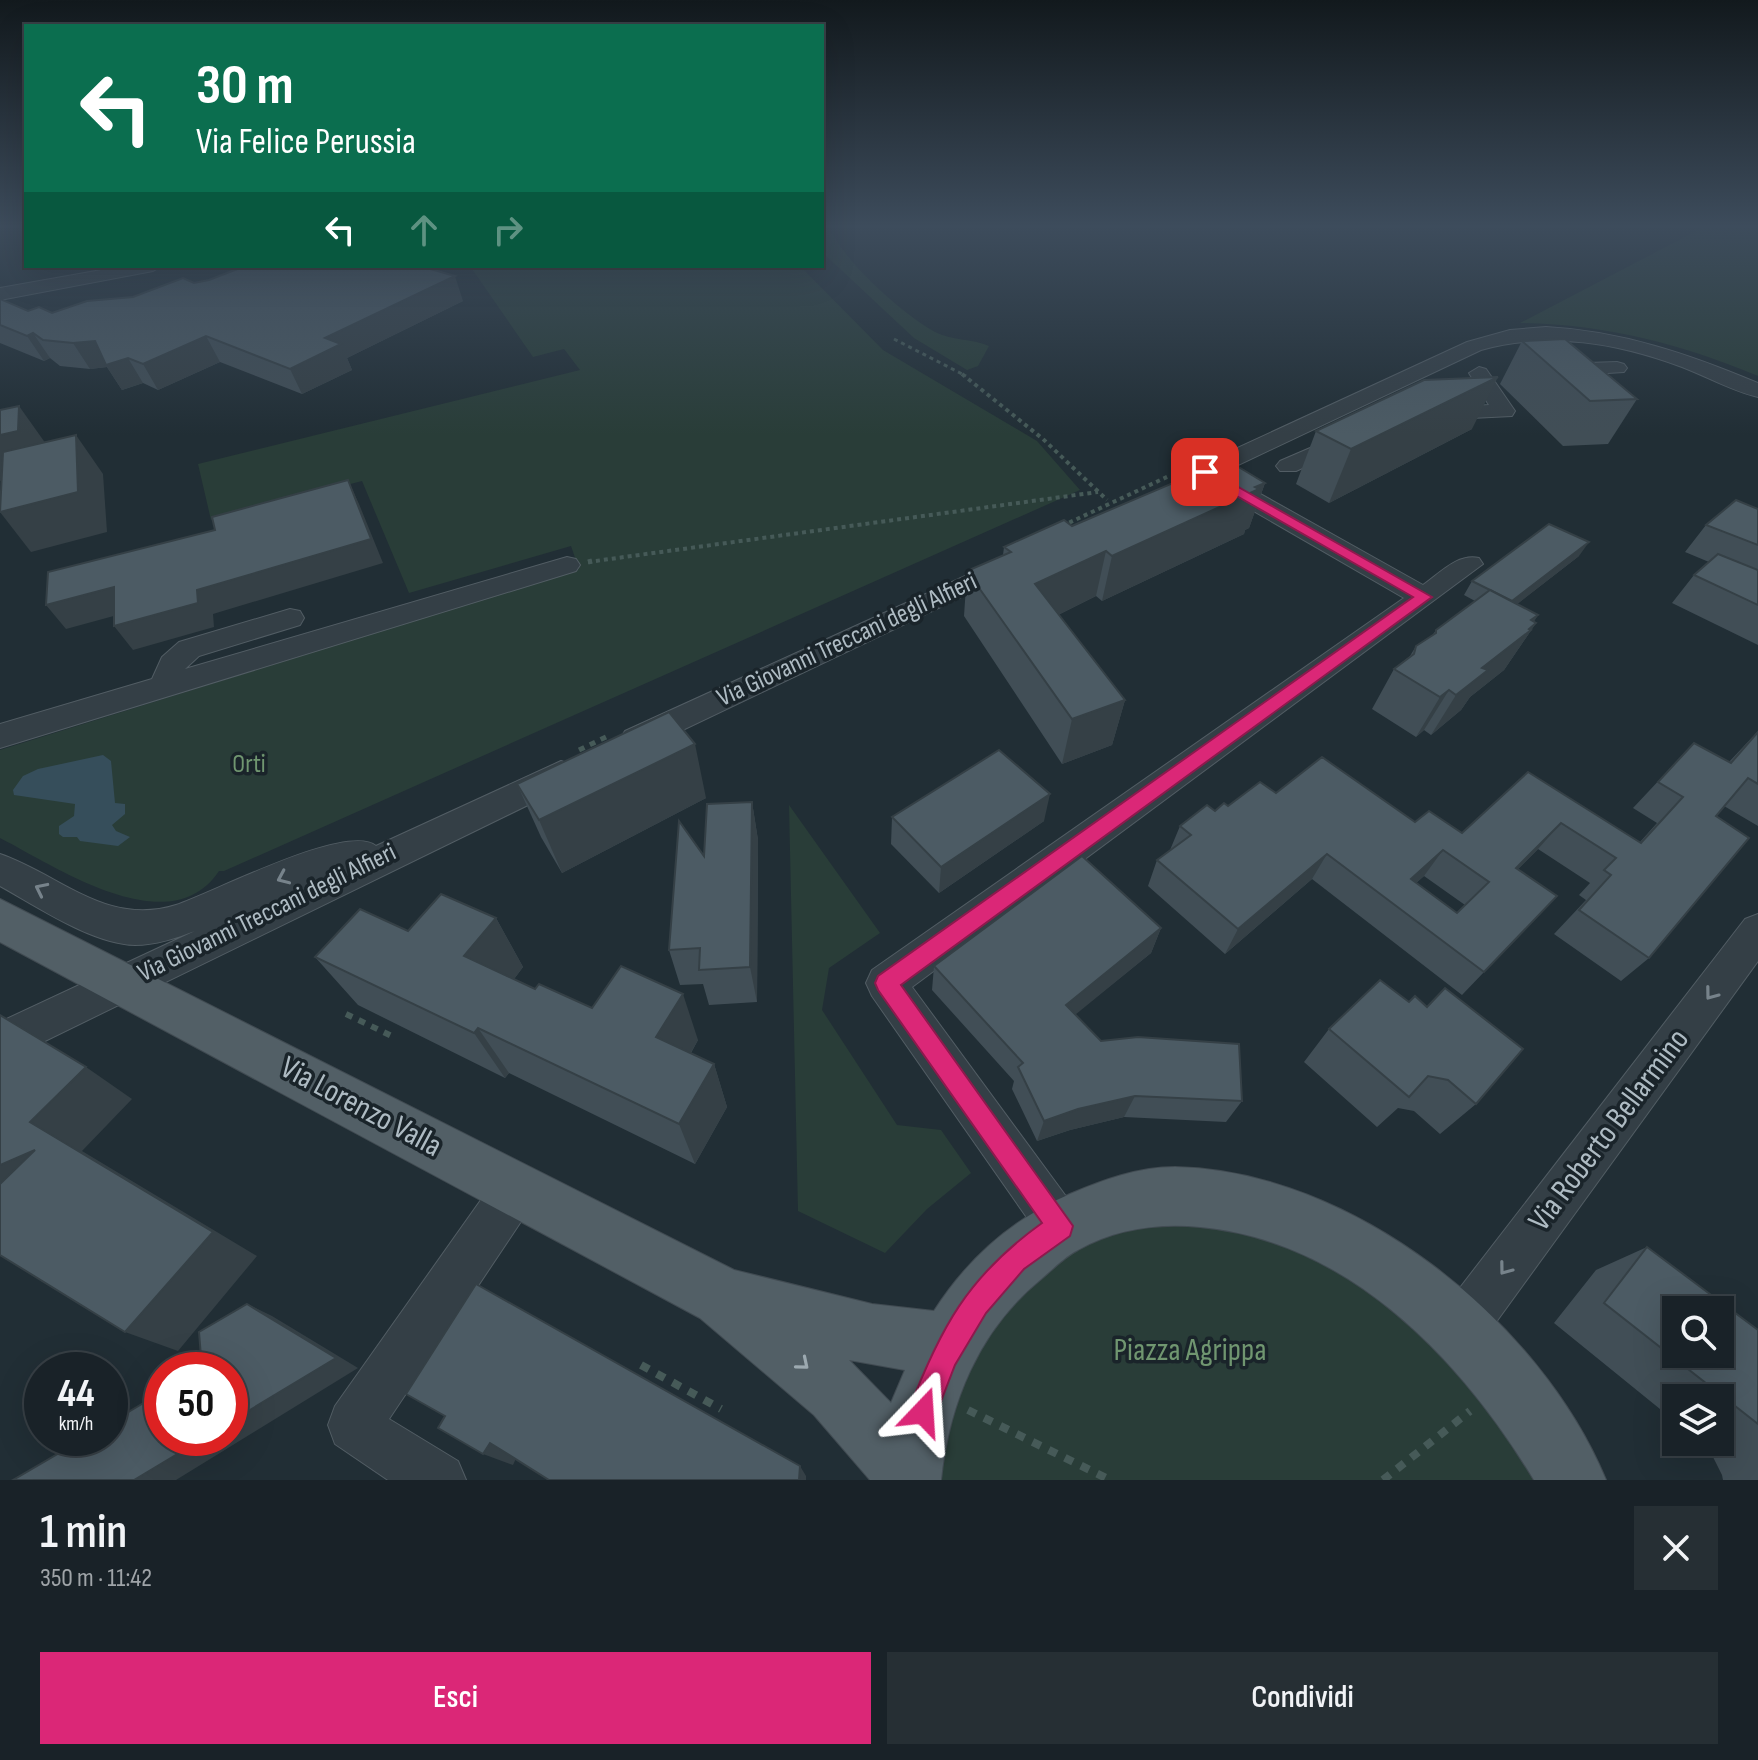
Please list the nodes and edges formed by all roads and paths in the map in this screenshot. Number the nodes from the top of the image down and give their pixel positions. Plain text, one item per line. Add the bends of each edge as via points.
1 (894, 339) dead end
2 (1446, 359) junction
3 (1617, 368) dead end
4 (1541, 371) edge
5 (1510, 372) dead end
6 (1479, 373) junction
7 (1758, 391) edge
8 (1410, 416) edge
9 (1368, 429) edge
10 (1283, 436) junction
11 (1316, 454) junction
12 (1288, 466) dead end
13 (1205, 472) junction
14 (1167, 483) joint
15 (1098, 492) junction
16 (1107, 500) dead end
17 (1053, 529) edge
18 (1032, 553) edge
19 (1470, 564) dead end
20 (567, 565) joint
21 (1424, 597) junction
22 (290, 618) dead end
23 (165, 686) junction
24 (0, 736) edge
25 (412, 844) junction
26 (0, 869) edge
27 (0, 919) edge
28 (1758, 931) edge
29 (122, 983) junction
30 (346, 1014) edge
31 (396, 1038) edge
32 (0, 1043) edge
33 (516, 1189) junction
34 (1060, 1226) junction
35 (722, 1296) junction
36 (1460, 1329) junction
37 (641, 1365) dead end
38 (952, 1374) junction
39 (1478, 1405) dead end
40 (721, 1409) dead end
41 (907, 1475) edge
42 (439, 1480) edge
43 (1110, 1480) edge
44 (1383, 1480) edge
45 (1572, 1480) edge

1 - 15 path via 969,378
2 - 6 street
2 - 7 street via 1506,337 1588,336 1667,354
2 - 10 street
3 - 4 street
5 - 6 street
6 - 8 street via 1504,411
9 - 11 street
10 - 11 street
10 - 13 street
11 - 12 street
13 - 14 street
13 - 21 street
14 - 17 path
15 - 16 path
15 - 20 path
18 - 25 street, Via Giovanni Treccani degli Alfieri via 592,747
19 - 21 street
20 - 23 street
21 - 34 street via 886,983
22 - 23 street via 189,649 176,658
23 - 24 street
25 -> 26 street, Via Giovanni Treccani degli Alfieri via 311,865 205,911 148,927 115,925
25 - 29 street, Via Giovanni Treccani degli Alfieri
27 - 29 main road, Via Lorenzo Valla
28 -> 36 street, Via Roberto Bellarmino
29 - 32 street, Via Giovanni Treccani degli Alfieri
29 - 33 main road, Via Lorenzo Valla
30 - 31 path
33 - 35 main road, Via Lorenzo Valla
33 - 42 street via 354,1425
34 - 36 main road via 1101,1209 1158,1196 1267,1208 1343,1240 1381,1263
34 - 38 main road via 988,1287
35 - 38 main road, Via Lorenzo Valla via 872,1335
35 -> 41 main road, Via Lorenzo Valla via 837,1392
36 - 45 main road via 1523,1403
37 - 40 path
38 - 41 main road via 928,1394
38 - 43 path
39 - 44 path

